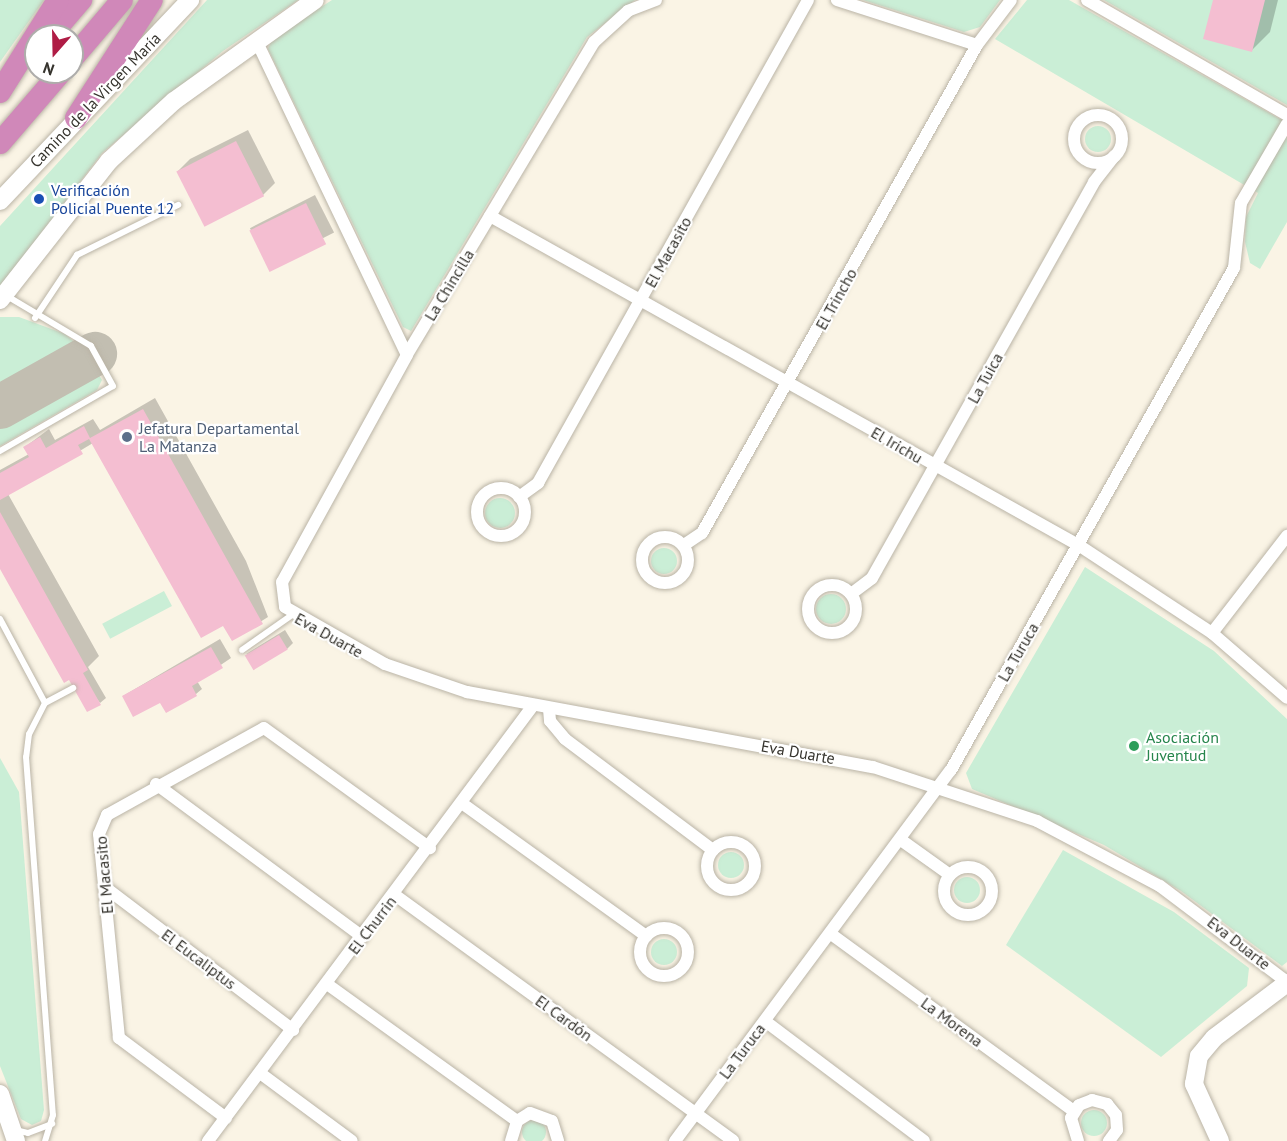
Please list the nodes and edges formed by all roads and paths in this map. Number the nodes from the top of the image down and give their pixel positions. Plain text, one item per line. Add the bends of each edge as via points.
1 (58, 0) edge
2 (81, 0) edge
3 (122, 0) edge
4 (152, 0) edge
5 (190, 0) edge
6 (315, 0) edge
7 (656, 0) edge
8 (808, 0) edge
9 (837, 0) edge
10 (1011, 0) edge
11 (1087, 0) edge
12 (60, 24) edge
13 (256, 40) junction
14 (84, 45) edge
15 (977, 45) junction
16 (24, 66) edge
17 (51, 84) edge
18 (0, 93) edge
19 (1287, 115) edge
20 (76, 118) junction
21 (1287, 124) edge
22 (0, 142) edge
23 (1114, 156) junction
24 (1085, 159) junction
25 (1094, 182) junction
26 (0, 201) edge
27 (178, 205) dead end
28 (490, 216) junction
29 (2, 297) edge
30 (642, 298) junction
31 (35, 318) junction
32 (407, 355) junction
33 (789, 383) junction
34 (0, 451) edge
35 (936, 466) junction
36 (519, 497) dead end
37 (1287, 536) edge
38 (684, 545) dead end
39 (1080, 546) junction
40 (851, 594) dead end
41 (281, 599) joint
42 (292, 615) junction
43 (0, 619) edge
44 (1212, 633) junction
45 (242, 650) dead end
46 (73, 688) dead end
47 (1287, 698) edge
48 (45, 703) junction
49 (532, 707) junction
50 (549, 709) junction
51 (156, 784) junction
52 (941, 785) junction
53 (463, 804) junction
54 (901, 840) junction
55 (430, 848) junction
56 (713, 850) dead end
57 (950, 875) dead end
58 (106, 888) junction
59 (394, 895) junction
60 (831, 934) junction
61 (646, 936) dead end
62 (363, 937) junction
63 (1287, 982) edge
64 (327, 984) junction
65 (765, 1021) junction
66 (293, 1030) junction
67 (260, 1073) junction
68 (0, 1094) edge
69 (1074, 1110) junction
70 (695, 1114) junction
71 (226, 1118) junction
72 (517, 1120) junction
73 (51, 1124) junction
74 (14, 1135) edge
75 (45, 1141) edge
76 (208, 1141) edge
77 (352, 1141) edge
78 (511, 1141) edge
79 (558, 1141) edge
80 (675, 1141) edge
81 (733, 1141) edge
82 (924, 1141) edge
83 (1078, 1141) edge
84 (1109, 1141) edge
85 (1220, 1141) edge

1 - 18 highway
2 - 12 highway
3 - 14 highway
4 - 20 highway
5 - 20 street, Camino de la Virgen María
6 - 13 street
7 - 28 street, La Chincilla via 628,11 594,42
8 - 30 street, El Macasito
9 - 15 street
10 - 15 street, El Trincho
11 - 19 street
13 - 29 street via 174,101 109,161
13 - 32 street
15 - 33 street, El Trincho
16 - 18 highway
17 - 22 highway
20 - 26 street, Camino de la Virgen María
21 - 39 street, La Turuca via 1241,203 1234,268
23 - 24 street via 1101,163
23 - 24 street, La Tuica via 1121,143 1119,128 1108,118 1092,116 1075,131 1075,147
23 - 25 street, La Tuica
24 - 25 street, La Tuica
25 - 35 street, La Tuica
27 - 31 lane via 77,255
28 - 30 street, El Irichu
28 - 32 street, La Chincilla
29 - 31 lane
30 - 33 street, El Irichu
30 - 36 street, El Macasito via 538,483
31 - 34 lane via 70,330 91,346 113,386
32 - 41 street, La Chincilla via 282,582
33 - 35 street, El Irichu
33 - 38 street, El Trincho via 702,533
35 - 39 street, El Irichu
35 - 40 street, La Tuica via 872,578
37 - 44 street
39 - 44 street, El Irichu
39 - 52 street, La Turuca
41 - 42 street, Eva Duarte
42 - 45 lane
42 - 49 street, Eva Duarte via 385,664
43 - 48 lane
44 - 47 street, El Irichu
46 - 48 lane
48 - 73 lane via 29,734 26,757
49 - 50 street, Eva Duarte
49 - 53 street, El Churrin
50 - 52 street, Eva Duarte via 827,757
50 - 56 street via 550,721 565,739
51 - 55 street, El Macasito via 264,728
51 - 58 street, El Macasito via 100,825
51 - 62 street
52 - 54 street, La Turuca
52 - 63 street, Eva Duarte via 1037,821 1107,856 1220,927
53 - 55 street, El Churrin
53 - 61 street
54 - 57 street
54 - 60 street, La Turuca
55 - 59 street, El Churrin
58 - 66 street, El Eucaliptus
58 - 71 street, El Macasito via 117,1030 124,1044
59 - 62 street, El Churrin
59 - 70 street, El Cardón
60 - 65 street, La Turuca
60 - 69 street, La Morena
62 - 64 street, El Churrin
63 - 85 street via 1214,1038 1194,1069 1198,1100
64 - 66 street, El Churrin
64 - 72 street
65 - 70 street, La Turuca
65 - 82 street
66 - 67 street, El Churrin
67 - 71 street, El Churrin
67 - 77 street
68 - 74 street
69 - 83 street via 1070,1126
69 - 84 street via 1085,1101 1107,1104 1118,1122
70 - 80 street, La Turuca
70 - 81 street, El Cardón
71 - 76 street, El Churrin
72 - 78 street
72 - 79 street via 530,1113 546,1115 557,1127
73 - 74 lane
73 - 75 lane

